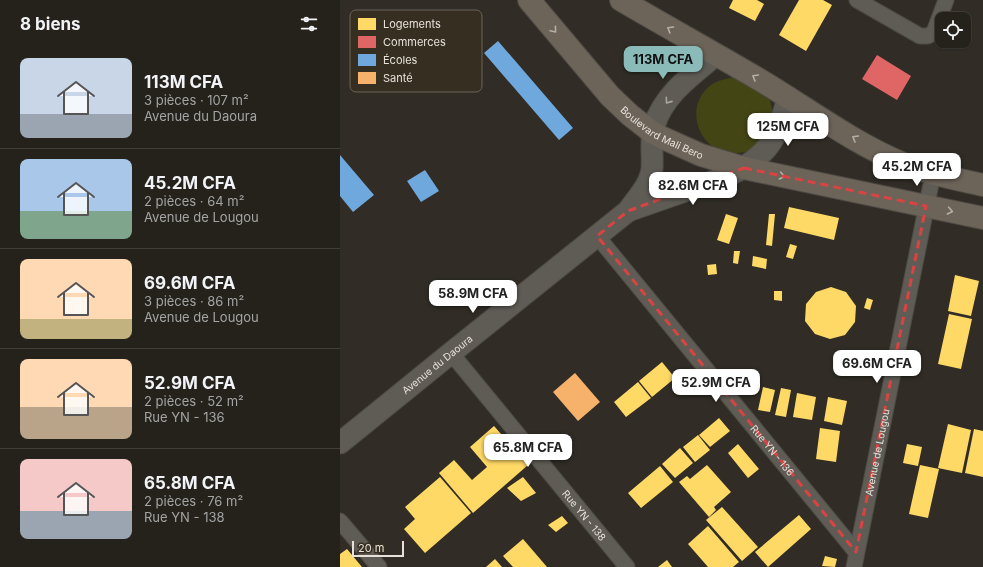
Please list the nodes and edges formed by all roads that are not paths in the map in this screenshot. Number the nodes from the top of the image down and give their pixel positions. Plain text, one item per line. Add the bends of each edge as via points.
1 (529, 0) edge
2 (621, 0) edge
3 (857, 0) edge
4 (946, 0) edge
5 (716, 55) junction
6 (788, 97) junction
7 (653, 133) junction
8 (744, 168) junction
9 (933, 174) junction
10 (983, 185) edge
11 (926, 206) junction
12 (628, 212) junction
13 (983, 218) edge
14 (597, 236) junction
15 (451, 352) junction
16 (340, 443) edge
17 (340, 521) edge
18 (855, 560) edge
19 (379, 567) edge
20 (627, 567) edge

1 -> 7 main road, Boulevard Mali Bero via 610,96 630,116
5 -> 2 main road
3 - 4 street via 920,36 928,36 934,32
6 -> 5 main road
5 -> 7 street, Avenue du Daoura via 689,76 675,91 658,117
6 - 8 street, Avenue du Daoura via 773,141
9 -> 6 main road via 903,164 880,152
7 - 8 main road, Boulevard Mali Bero via 690,151
7 - 12 street, Avenue du Daoura via 652,170 647,183
8 -> 11 main road, Boulevard Mali Bero
8 - 12 street, Avenue du Daoura
9 - 10 main road
9 - 11 street, Avenue de Lougou
11 -> 13 main road, Boulevard Mali Bero
11 - 18 street, Avenue de Lougou
12 - 14 street, Avenue du Daoura
14 - 15 street, Avenue du Daoura
14 - 18 street, Rue YN - 136
15 - 16 street, Avenue du Daoura
15 - 20 street, Rue YN - 138
17 - 19 street

